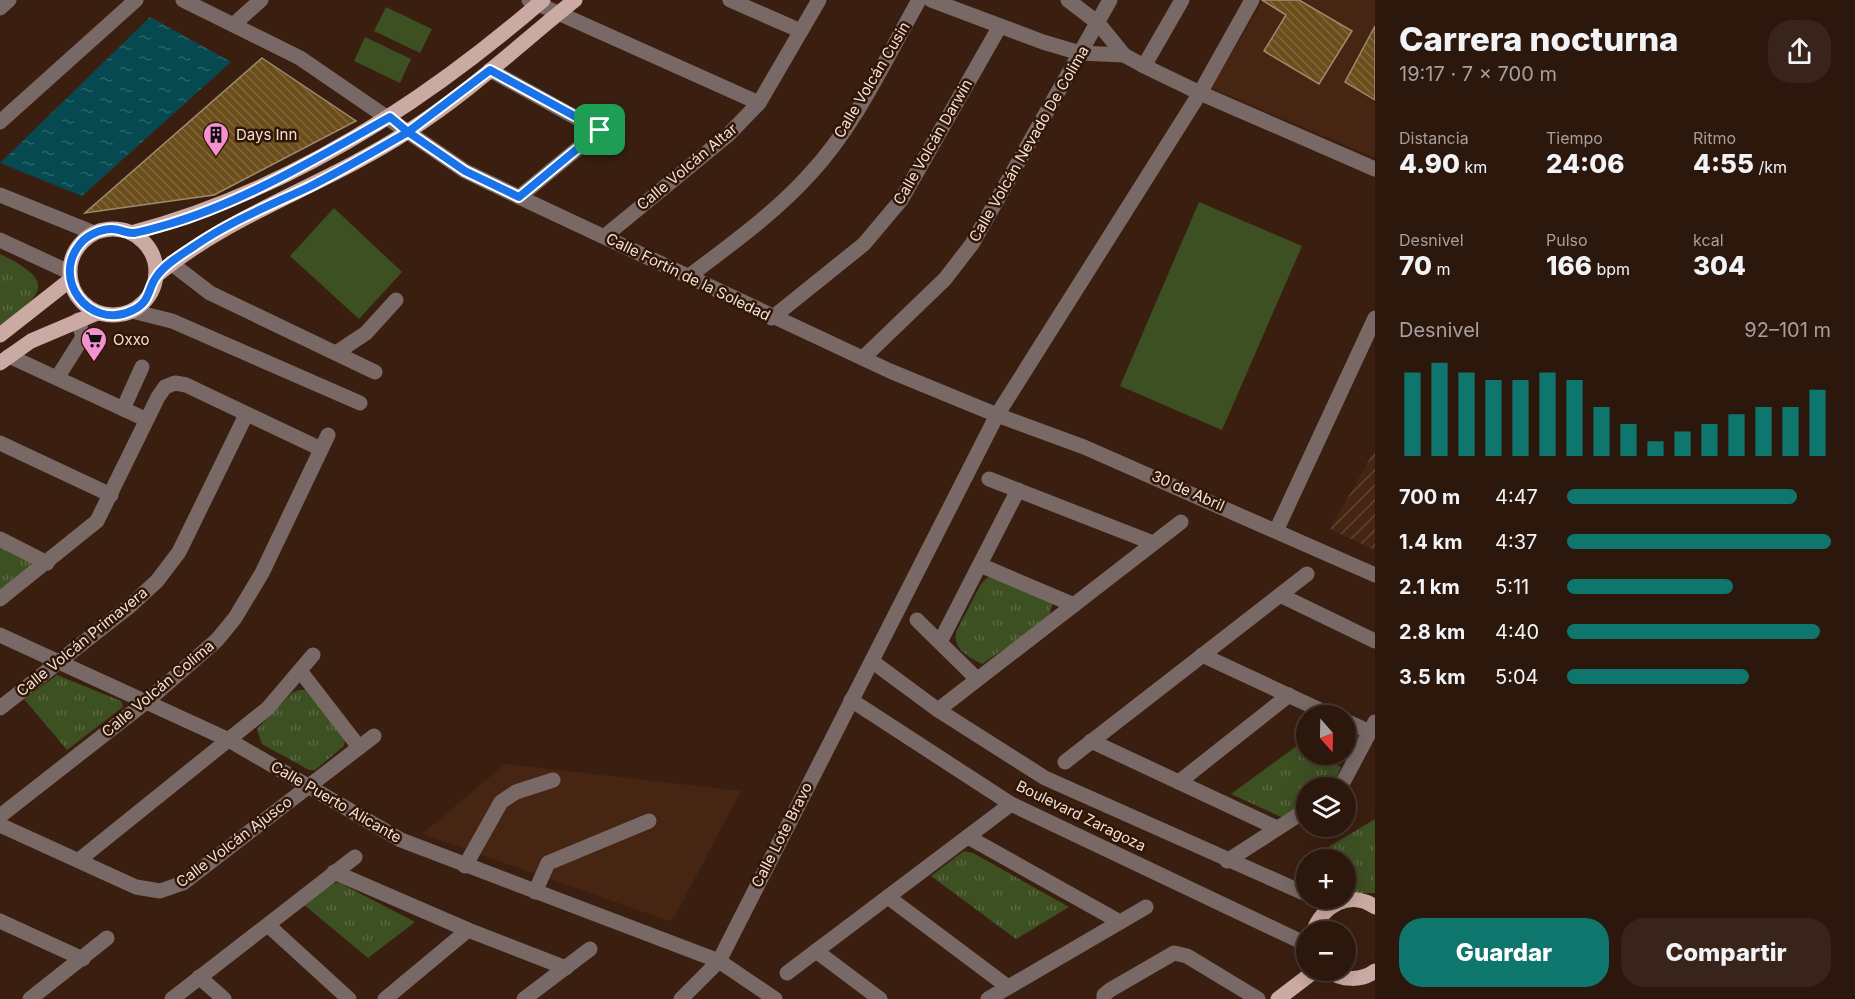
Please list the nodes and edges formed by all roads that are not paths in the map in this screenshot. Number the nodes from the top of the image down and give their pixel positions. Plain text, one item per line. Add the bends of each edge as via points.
1 (9, 0) edge
2 (136, 0) edge
3 (183, 0) edge
4 (261, 0) edge
5 (575, 0) edge
6 (730, 0) edge
7 (819, 0) edge
8 (919, 0) edge
9 (931, 0) edge
10 (1068, 0) edge
11 (1110, 0) edge
12 (1182, 0) edge
13 (1252, 0) edge
14 (536, 1) edge
15 (0, 8) edge
16 (558, 13) junction
17 (1098, 23) junction
18 (234, 24) junction
19 (1000, 26) junction
20 (801, 31) junction
21 (1080, 53) junction
22 (1124, 55) junction
23 (1144, 66) junction
24 (490, 70) junction
25 (1200, 93) junction
26 (759, 103) junction
27 (390, 117) junction
28 (616, 117) dead end
29 (0, 122) edge
30 (600, 130) junction
31 (408, 132) junction
32 (1375, 169) edge
33 (0, 195) edge
34 (519, 197) junction
35 (94, 233) junction
36 (131, 234) junction
37 (605, 236) junction
38 (0, 240) edge
39 (171, 263) junction
40 (69, 276) junction
41 (156, 276) junction
42 (688, 277) junction
43 (396, 300) dead end
44 (132, 311) junction
45 (97, 313) junction
46 (772, 318) junction
47 (1375, 318) edge
48 (78, 320) junction
49 (0, 335) edge
50 (336, 353) junction
51 (862, 358) junction
52 (5, 360) edge
53 (142, 367) dead end
54 (375, 372) dead end
55 (57, 378) junction
56 (360, 403) dead end
57 (123, 409) junction
58 (246, 415) junction
59 (997, 415) junction
60 (145, 419) junction
61 (0, 443) edge
62 (989, 479) dead end
63 (1018, 490) junction
64 (111, 495) junction
65 (1181, 522) dead end
66 (1276, 531) junction
67 (0, 539) edge
68 (1153, 543) junction
69 (47, 563) junction
70 (980, 565) junction
71 (1307, 574) dead end
72 (1375, 575) edge
73 (1280, 595) junction
74 (0, 599) edge
75 (1074, 605) junction
76 (917, 620) dead end
77 (0, 636) edge
78 (940, 642) junction
79 (1375, 642) edge
80 (313, 655) dead end
81 (1202, 655) junction
82 (59, 662) junction
83 (873, 662) junction
84 (301, 672) junction
85 (977, 679) junction
86 (1289, 695) junction
87 (851, 700) junction
88 (146, 702) junction
89 (1310, 705) edge
90 (0, 708) edge
91 (938, 710) junction
92 (1356, 723) edge
93 (1373, 727) edge
94 (374, 736) dead end
95 (227, 740) junction
96 (1091, 741) junction
97 (359, 747) junction
98 (1065, 762) dead end
99 (1346, 777) edge
100 (553, 780) dead end
101 (1179, 782) junction
102 (308, 786) junction
103 (1011, 804) junction
104 (0, 816) edge
105 (1296, 816) edge
106 (650, 821) dead end
107 (0, 825) edge
108 (1277, 828) junction
109 (968, 837) junction
110 (355, 857) dead end
111 (79, 860) junction
112 (1227, 861) junction
113 (465, 866) junction
114 (334, 872) junction
115 (1296, 890) edge
116 (535, 892) junction
117 (888, 897) junction
118 (1356, 901) edge
119 (1146, 907) dead end
120 (1375, 907) edge
121 (0, 921) edge
122 (1120, 922) junction
123 (268, 926) junction
124 (468, 930) junction
125 (107, 938) dead end
126 (1296, 939) edge
127 (590, 949) dead end
128 (816, 951) junction
129 (83, 959) junction
130 (719, 961) junction
131 (566, 968) junction
132 (1375, 971) edge
133 (787, 974) dead end
134 (199, 977) junction
135 (1359, 978) joint
136 (1302, 981) edge
137 (1375, 981) edge
138 (1008, 987) junction
139 (30, 999) edge
140 (172, 999) edge
141 (224, 999) edge
142 (349, 999) edge
143 (385, 999) edge
144 (524, 999) edge
145 (681, 999) edge
146 (775, 999) edge
147 (880, 999) edge
148 (988, 999) edge
149 (1104, 999) edge
150 (1258, 999) edge
151 (1278, 999) edge

1 - 15 street
2 - 29 street
3 - 18 street, Calle Fortín de la Soledad
4 - 18 street
5 - 16 main road
6 - 20 street
7 - 20 street, Calle Volcán Altar
8 - 42 street, Calle Volcán Cusin via 849,122 811,174 768,215
9 - 19 street
10 - 17 street
11 - 17 street, Calle Volcán Nevado De Colima
12 - 23 street
13 - 25 street, Calle Lote Bravo
14 - 16 street
14 - 27 main road via 438,83
16 - 24 main road
16 - 26 street
17 - 21 street, Calle Volcán Nevado De Colima
17 - 22 street
18 - 27 street, Calle Fortín de la Soledad via 300,58
19 - 21 street
19 - 46 street, Calle Volcán Darwin via 901,200 864,244
20 - 26 street, Calle Volcán Altar
21 - 22 street
21 - 51 street, Calle Volcán Nevado De Colima via 972,244 945,279
22 - 23 street
23 - 25 street
24 - 30 street
24 - 31 main road
25 - 32 street
25 - 59 street, Calle Lote Bravo
26 - 37 street, Calle Volcán Altar via 728,135
27 - 31 street, Calle Fortín de la Soledad
27 - 36 main road via 267,183 172,223
28 - 30 street
30 - 34 street
31 - 34 street, Calle Fortín de la Soledad via 465,171
31 - 39 main road via 333,175 220,231
33 - 35 street
34 - 37 street, Calle Fortín de la Soledad
35 - 36 main road via 113,229
35 - 40 main road via 72,256
36 - 41 main road via 150,251
37 - 42 street, Calle Fortín de la Soledad
38 - 40 street
39 - 41 main road
39 - 50 street via 210,293
40 - 45 main road via 75,294
40 - 49 main road
41 - 44 main road via 144,302
42 - 46 street, Calle Fortín de la Soledad
43 - 50 street via 366,333
44 - 45 main road via 115,315
44 - 56 street via 172,321
45 - 48 main road
46 - 51 street, Calle Fortín de la Soledad
47 - 66 street
48 - 52 main road via 31,341
48 - 55 street via 83,337
50 - 54 street
51 - 59 street, Calle Fortín de la Soledad
52 - 55 street
53 - 57 street
55 - 57 street
57 - 60 street
58 - 60 street via 176,383 165,387
58 - 82 street, Calle Volcán Primavera via 179,552 131,606
58 - 88 street, Calle Volcán Colima via 324,442 262,573 235,618 197,660
59 - 66 street, 30 de Abril via 1084,447
59 - 83 street, Calle Lote Bravo
60 - 64 street
61 - 64 street
62 - 63 street
63 - 68 street
63 - 70 street
64 - 69 street via 89,530
65 - 68 street
66 - 72 street, 30 de Abril
67 - 69 street
68 - 75 street
69 - 74 street
70 - 75 street
70 - 78 street
71 - 73 street
73 - 79 street
73 - 81 street
75 - 85 street
76 - 78 street
77 - 82 street, Calle Puerto Alicante
78 - 85 street
80 - 84 street
81 - 86 street
81 - 96 street
82 - 88 street, Calle Puerto Alicante
82 - 90 street, Calle Volcán Primavera
83 - 87 street, Calle Lote Bravo
83 - 91 street, Boulevard Zaragoza
84 - 95 street via 268,708
84 - 97 street
85 - 91 street
86 - 89 street
86 - 101 street
87 - 103 street, Boulevard Zaragoza
87 - 130 street, Calle Lote Bravo
88 - 95 street, Calle Puerto Alicante
88 - 104 street, Calle Volcán Colima
91 - 112 street, Boulevard Zaragoza via 1045,778
92 - 93 street
93 - 99 street
94 - 97 street, Calle Volcán Ajusco
95 - 102 street, Calle Puerto Alicante
95 - 111 street
96 - 98 street
96 - 101 street
97 - 102 street, Calle Volcán Ajusco
100 - 113 street via 516,792 501,802
101 - 108 street
102 - 111 street, Calle Volcán Ajusco via 172,889 146,890
102 - 113 street, Calle Puerto Alicante via 400,840
103 - 109 street
103 - 126 street, Boulevard Zaragoza
105 - 108 street
106 - 116 street via 548,863
107 - 111 street, Calle Volcán Ajusco
108 - 112 street
109 - 117 street
109 - 122 street
110 - 114 street
112 - 115 street, Boulevard Zaragoza
113 - 116 street, Calle Puerto Alicante
114 - 123 street
114 - 124 street
116 - 130 street, Calle Puerto Alicante
117 - 128 street
117 - 138 street
118 - 120 main road
119 - 122 street
121 - 129 street
122 - 138 street
123 - 134 street
123 - 142 street
124 - 131 street
124 - 143 street
125 - 129 street
127 - 131 street
128 - 133 street
128 - 147 street
129 - 139 street
130 - 145 street, Calle Lote Bravo
130 - 146 street, Calle Puerto Alicante
131 - 144 street
132 - 135 main road
134 - 140 street
134 - 141 street
135 - 137 main road
136 - 151 main road
138 - 148 street
149 - 150 street via 1110,990 1174,952

